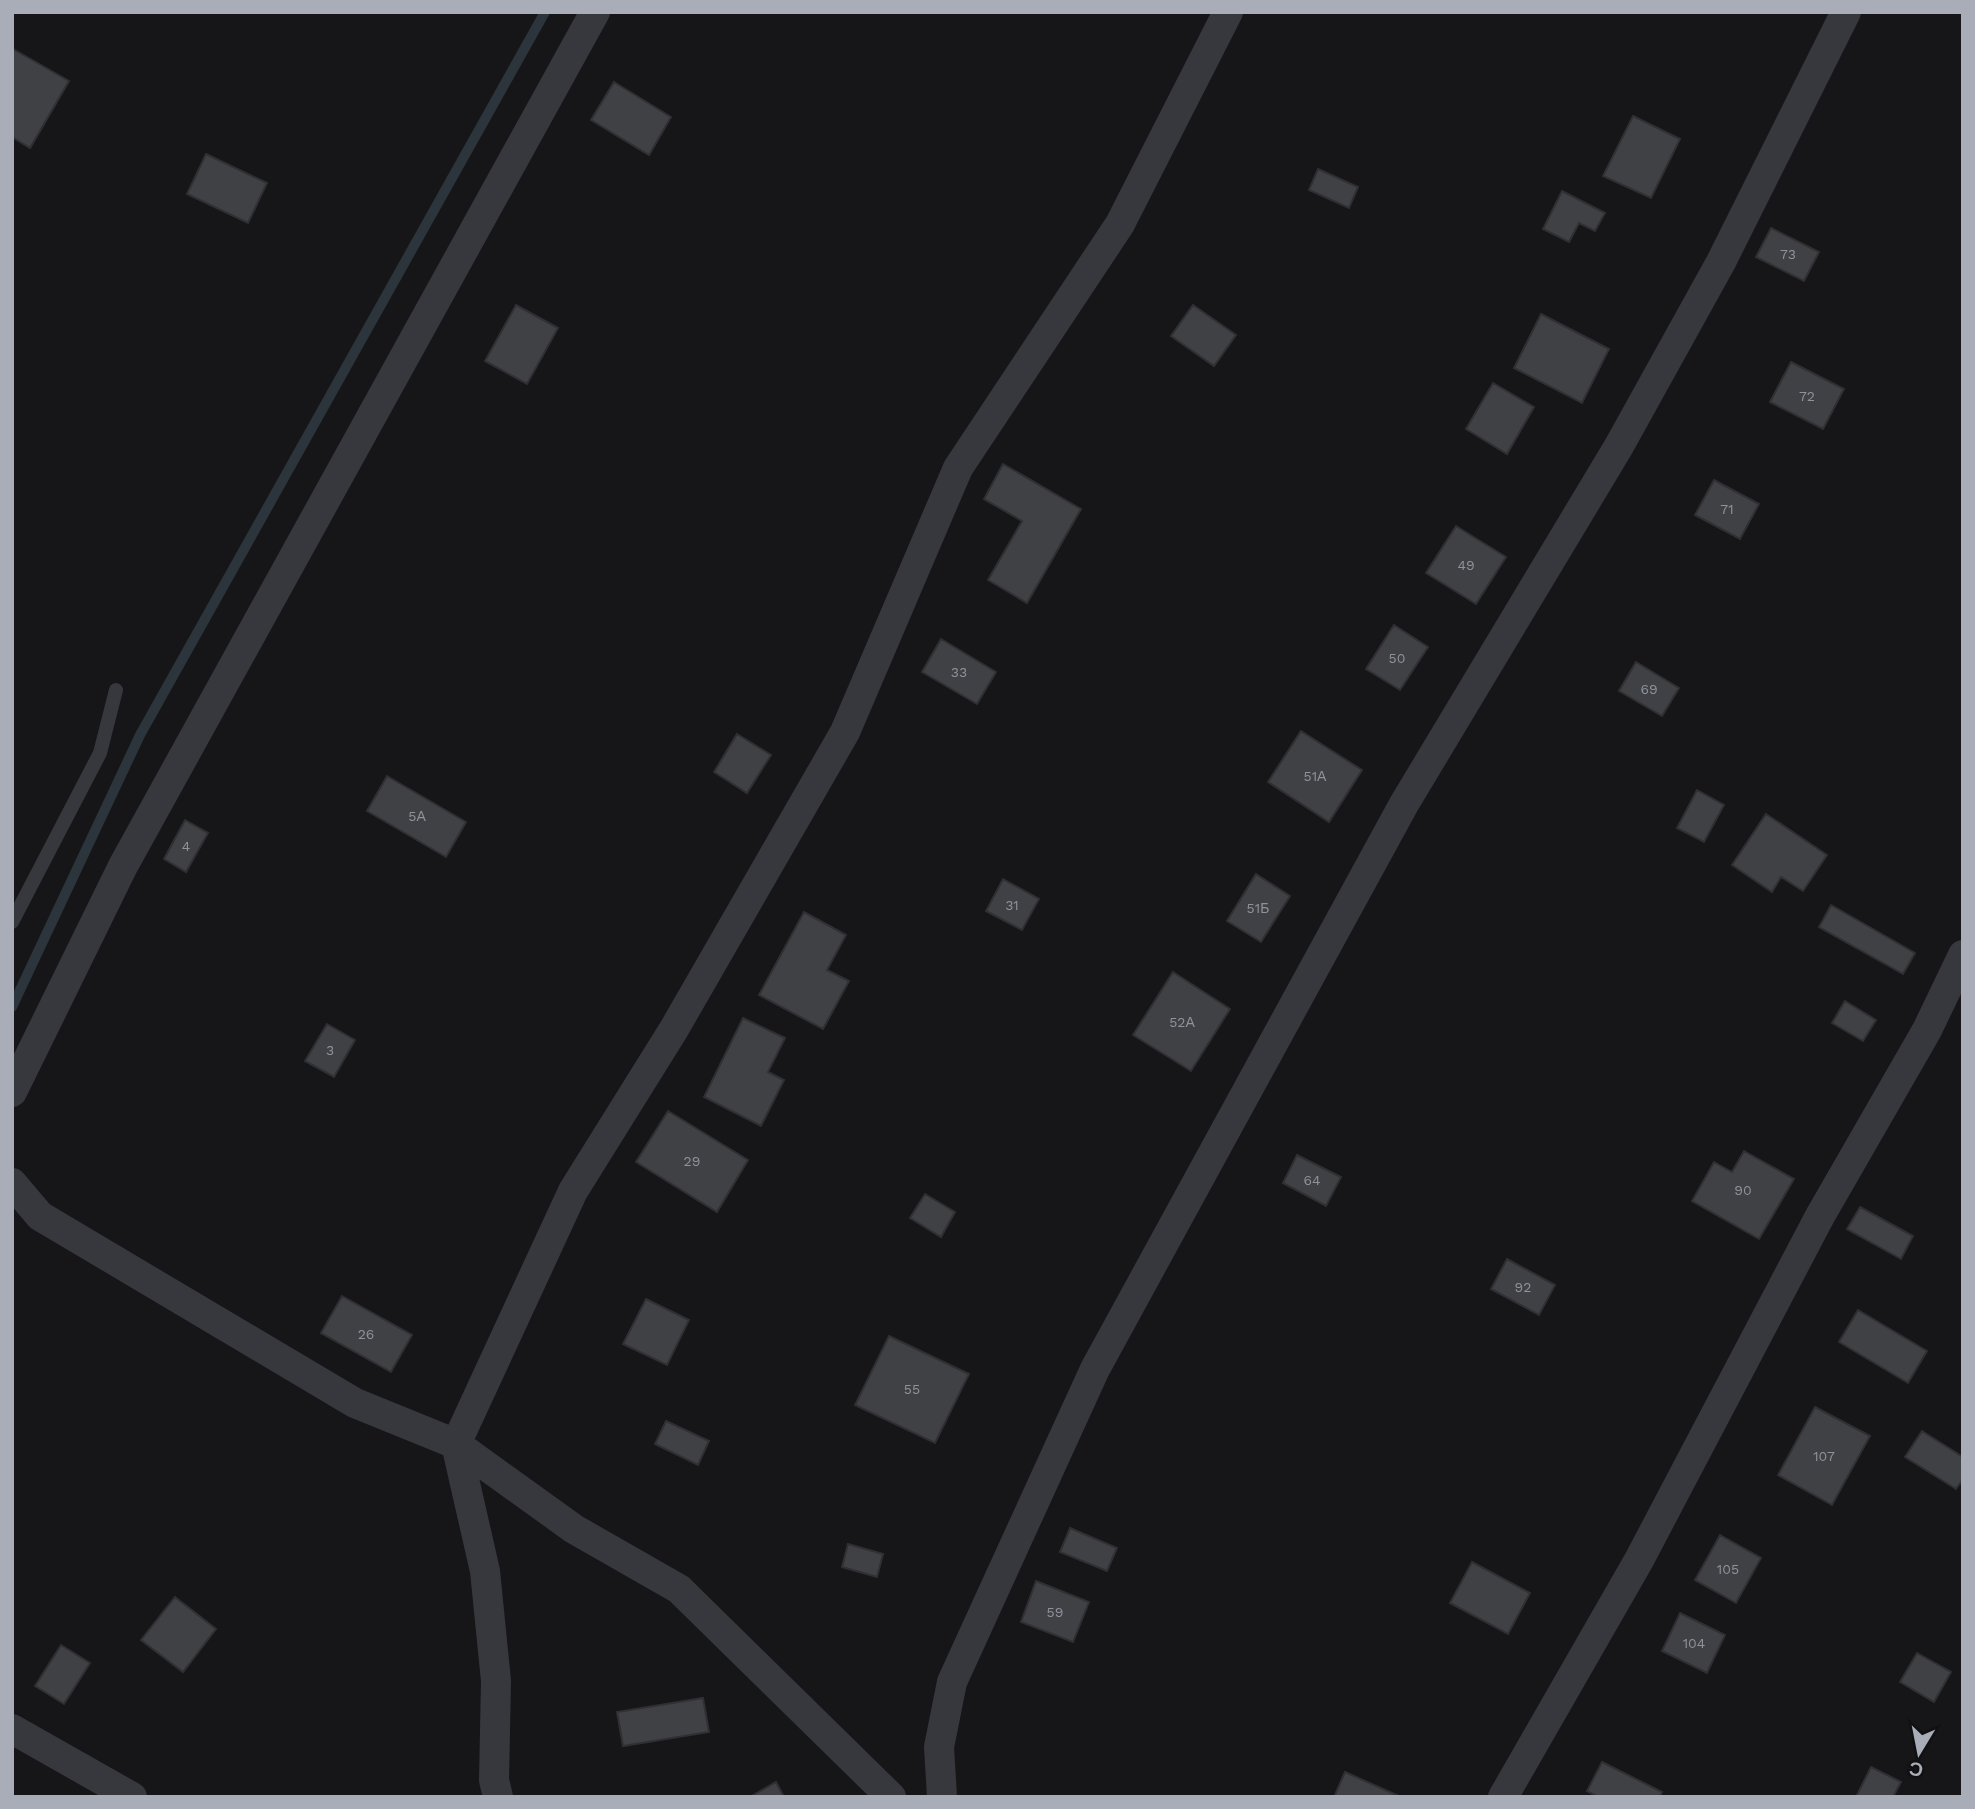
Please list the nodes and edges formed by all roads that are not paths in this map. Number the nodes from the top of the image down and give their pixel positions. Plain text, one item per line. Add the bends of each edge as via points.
1 (596, 12) edge
2 (1228, 12) edge
3 (1846, 12) edge
4 (116, 690) dead end
5 (12, 922) edge
6 (1963, 955) edge
7 (12, 1091) edge
8 (12, 1183) edge
9 (456, 1444) junction
10 (12, 1729) edge
11 (132, 1797) edge
12 (498, 1797) edge
13 (891, 1797) edge
14 (942, 1797) edge
15 (1503, 1797) edge

1 - 7 street via 123,866
2 - 9 street via 1120,224 958,468 845,732 674,1029 573,1191
3 - 14 street via 1715,273 1619,446 1404,804 1096,1369 952,1682 939,1748
4 - 5 lane via 100,753
6 - 15 street via 1927,1030 1820,1216 1639,1560
8 - 9 street via 40,1216 344,1396
9 - 12 street via 485,1571 496,1681 494,1780
9 - 13 street via 573,1529 679,1589
10 - 11 street

